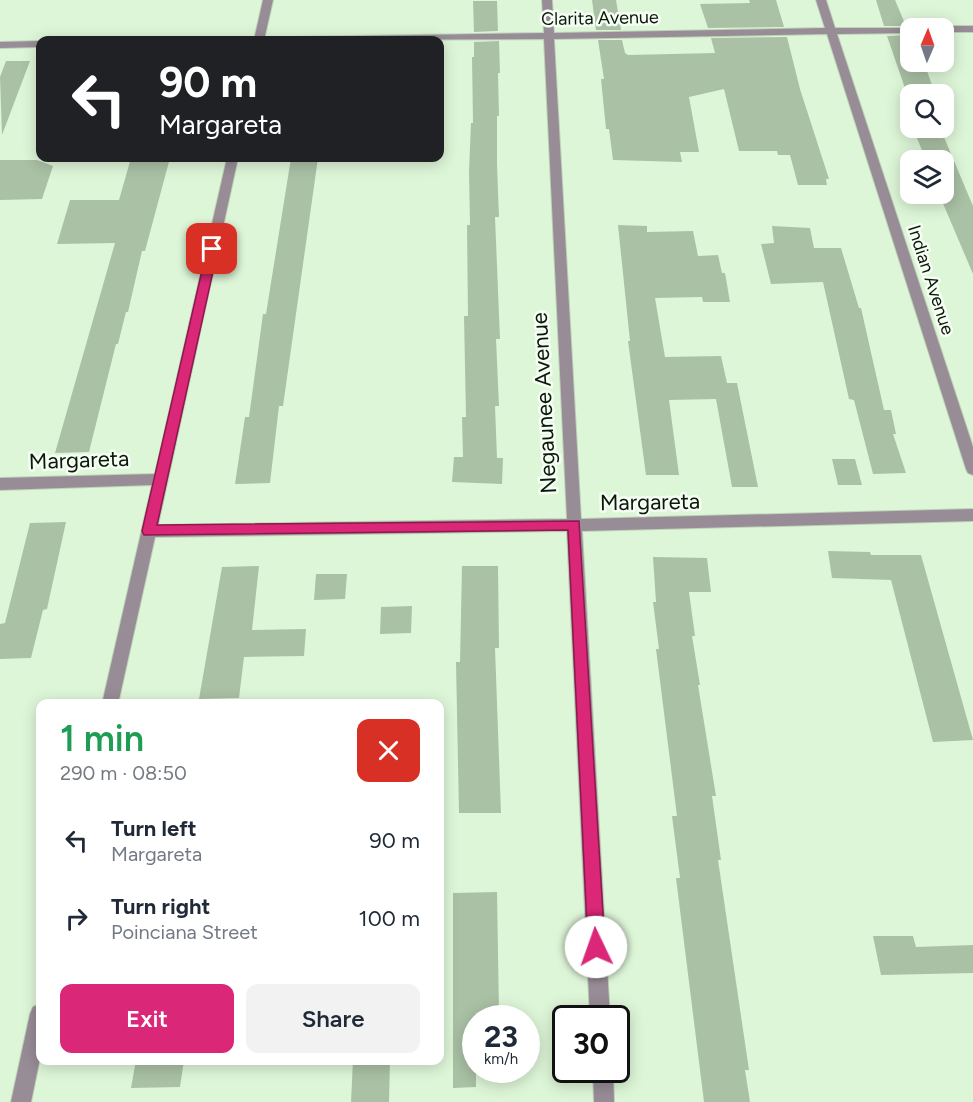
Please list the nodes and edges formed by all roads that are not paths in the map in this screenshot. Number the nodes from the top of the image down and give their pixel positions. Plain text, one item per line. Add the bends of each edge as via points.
1 (268, 0) edge
2 (547, 0) edge
3 (821, 0) edge
4 (954, 29) edge
5 (973, 29) edge
6 (900, 30) edge
7 (831, 31) junction
8 (548, 35) junction
9 (260, 36) edge
10 (444, 37) edge
11 (36, 44) edge
12 (0, 45) edge
13 (232, 162) edge
14 (973, 469) edge
15 (160, 479) junction
16 (0, 484) edge
17 (973, 515) edge
18 (574, 525) junction
19 (149, 531) junction
20 (111, 699) edge
21 (599, 1005) edge
22 (36, 1033) edge
23 (603, 1083) edge
24 (21, 1102) edge
25 (604, 1102) edge

1 - 9 street
2 - 8 street, Negaunee Avenue
3 - 7 street, Indian Avenue
4 - 5 street
6 - 7 street, Clarita Avenue
7 - 8 street, Clarita Avenue
7 - 14 street, Indian Avenue
8 - 10 street, Clarita Avenue
8 - 18 street, Negaunee Avenue
11 - 12 street
13 - 15 street
15 - 16 street, Margareta
15 - 19 street
17 - 18 street, Margareta
18 - 19 street, Margareta
18 - 21 street, Negaunee Avenue
19 - 20 street
22 - 24 street
23 - 25 street

